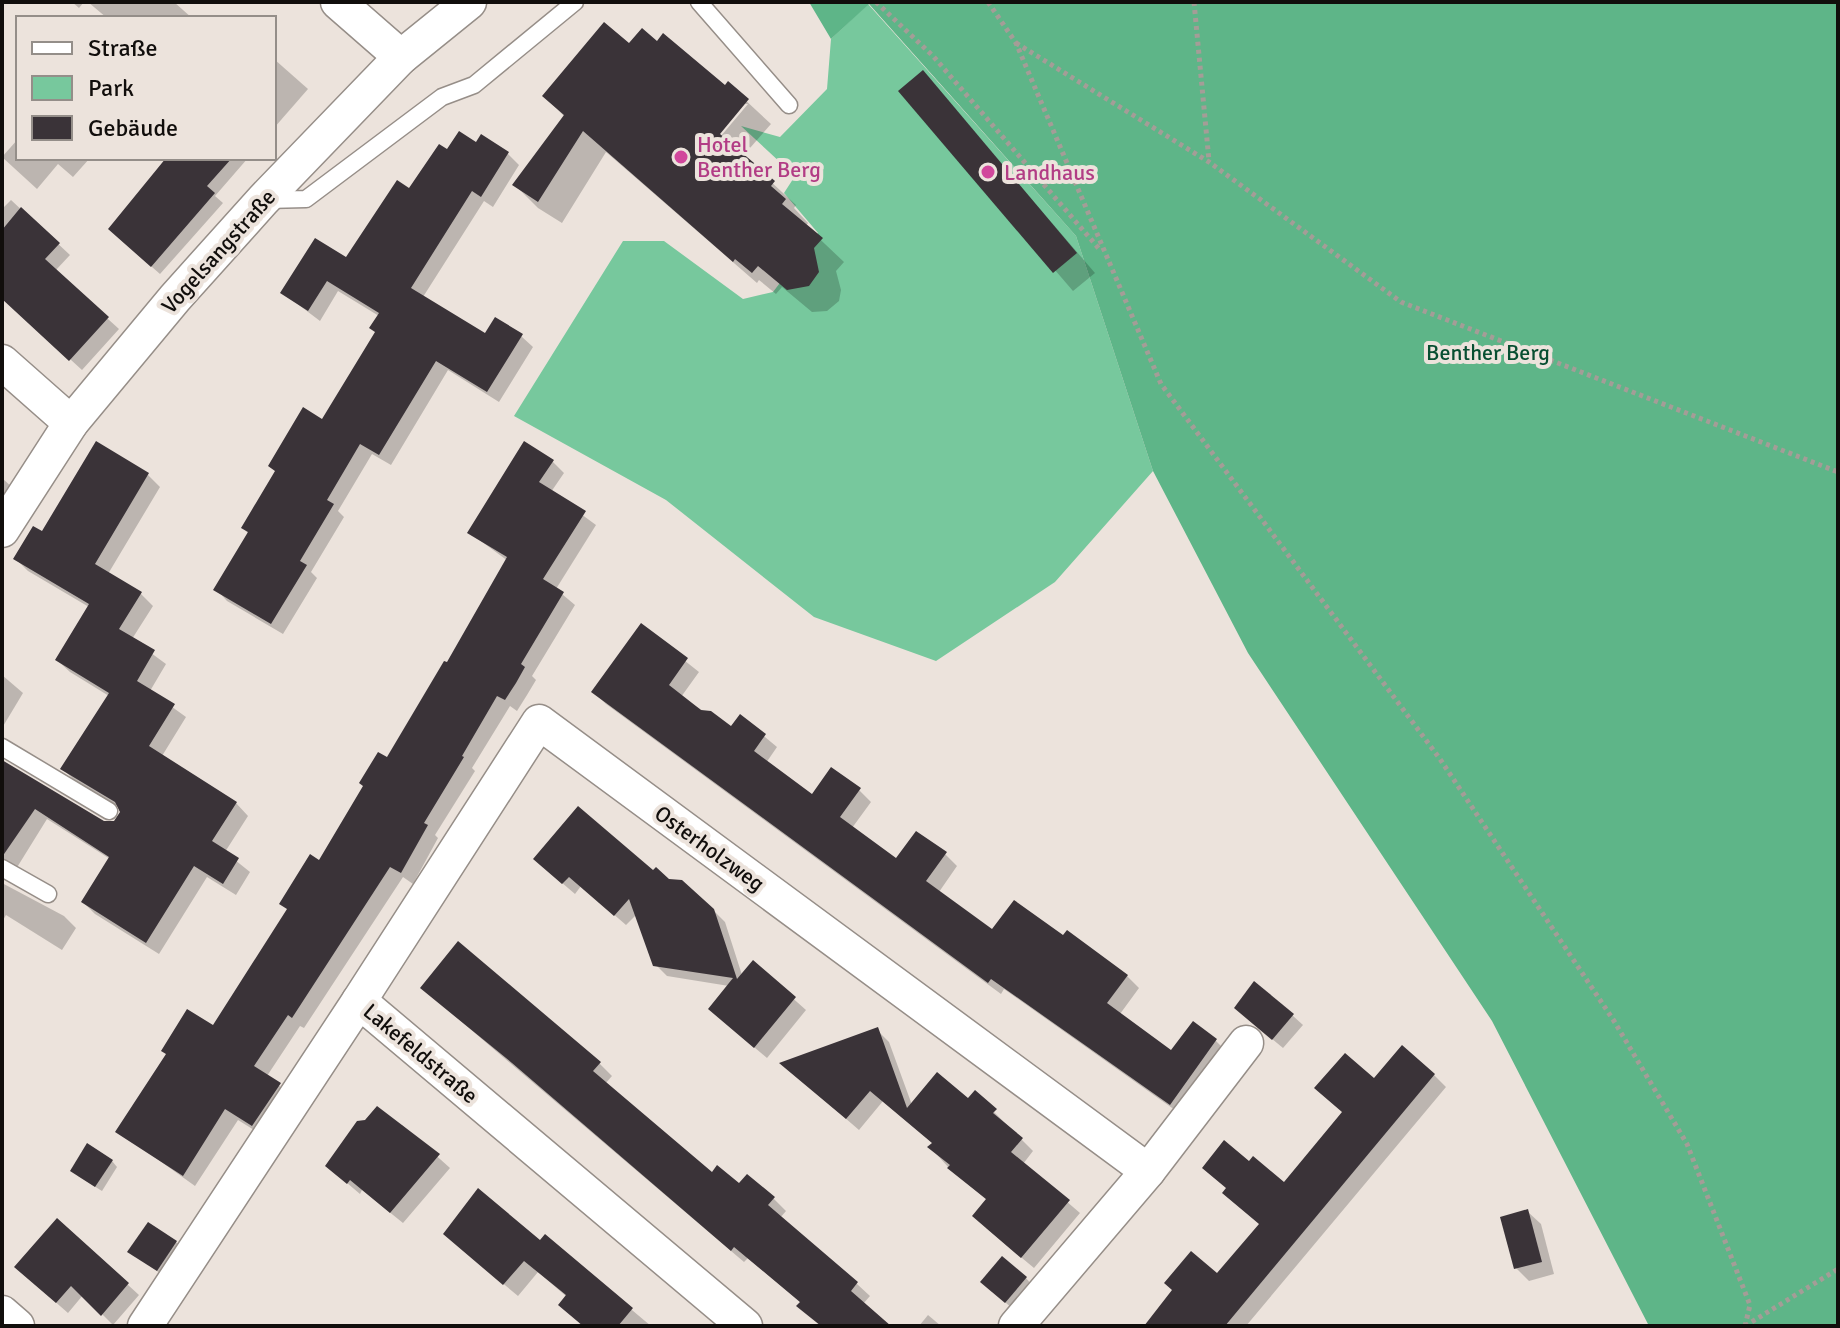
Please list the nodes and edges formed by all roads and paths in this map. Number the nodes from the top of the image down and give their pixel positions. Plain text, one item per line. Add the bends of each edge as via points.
1 (338, 2) edge
2 (469, 2) edge
3 (575, 2) edge
4 (699, 2) edge
5 (876, 2) edge
6 (988, 2) edge
7 (1194, 2) edge
8 (1016, 43) junction
9 (401, 57) junction
10 (789, 105) dead end
11 (1209, 162) junction
12 (263, 200) junction
13 (1104, 255) junction
14 (2, 362) edge
15 (71, 423) junction
16 (1838, 472) edge
17 (2, 530) edge
18 (2, 747) edge
19 (109, 811) dead end
20 (2, 868) edge
21 (48, 894) dead end
22 (359, 1001) junction
23 (1246, 1043) dead end
24 (1148, 1171) junction
25 (1838, 1269) edge
26 (2, 1313) edge
27 (17, 1326) edge
28 (145, 1326) edge
29 (745, 1326) edge
30 (1016, 1326) edge
31 (1745, 1326) edge

1 - 9 street
2 - 9 street, Vogelsangstraße
3 - 12 lane via 474,85 442,97 306,199
4 - 10 lane
5 - 13 path via 933,56
6 - 8 path
7 - 11 path
8 - 11 path
8 - 13 path
9 - 12 street, Vogelsangstraße
11 - 16 path via 1401,302
12 - 15 street, Vogelsangstraße
13 - 31 path via 1161,384 1440,759 1647,1076 1687,1144 1721,1225 1750,1305
14 - 15 street
15 - 17 street, Vogelsangstraße
18 - 19 lane
20 - 21 lane
22 - 24 street, Osterholzweg via 539,722
22 - 28 street, Lakefeldstraße
22 - 29 street, Lakefeldstraße
23 - 24 street
24 - 30 street
25 - 31 path
26 - 27 street

